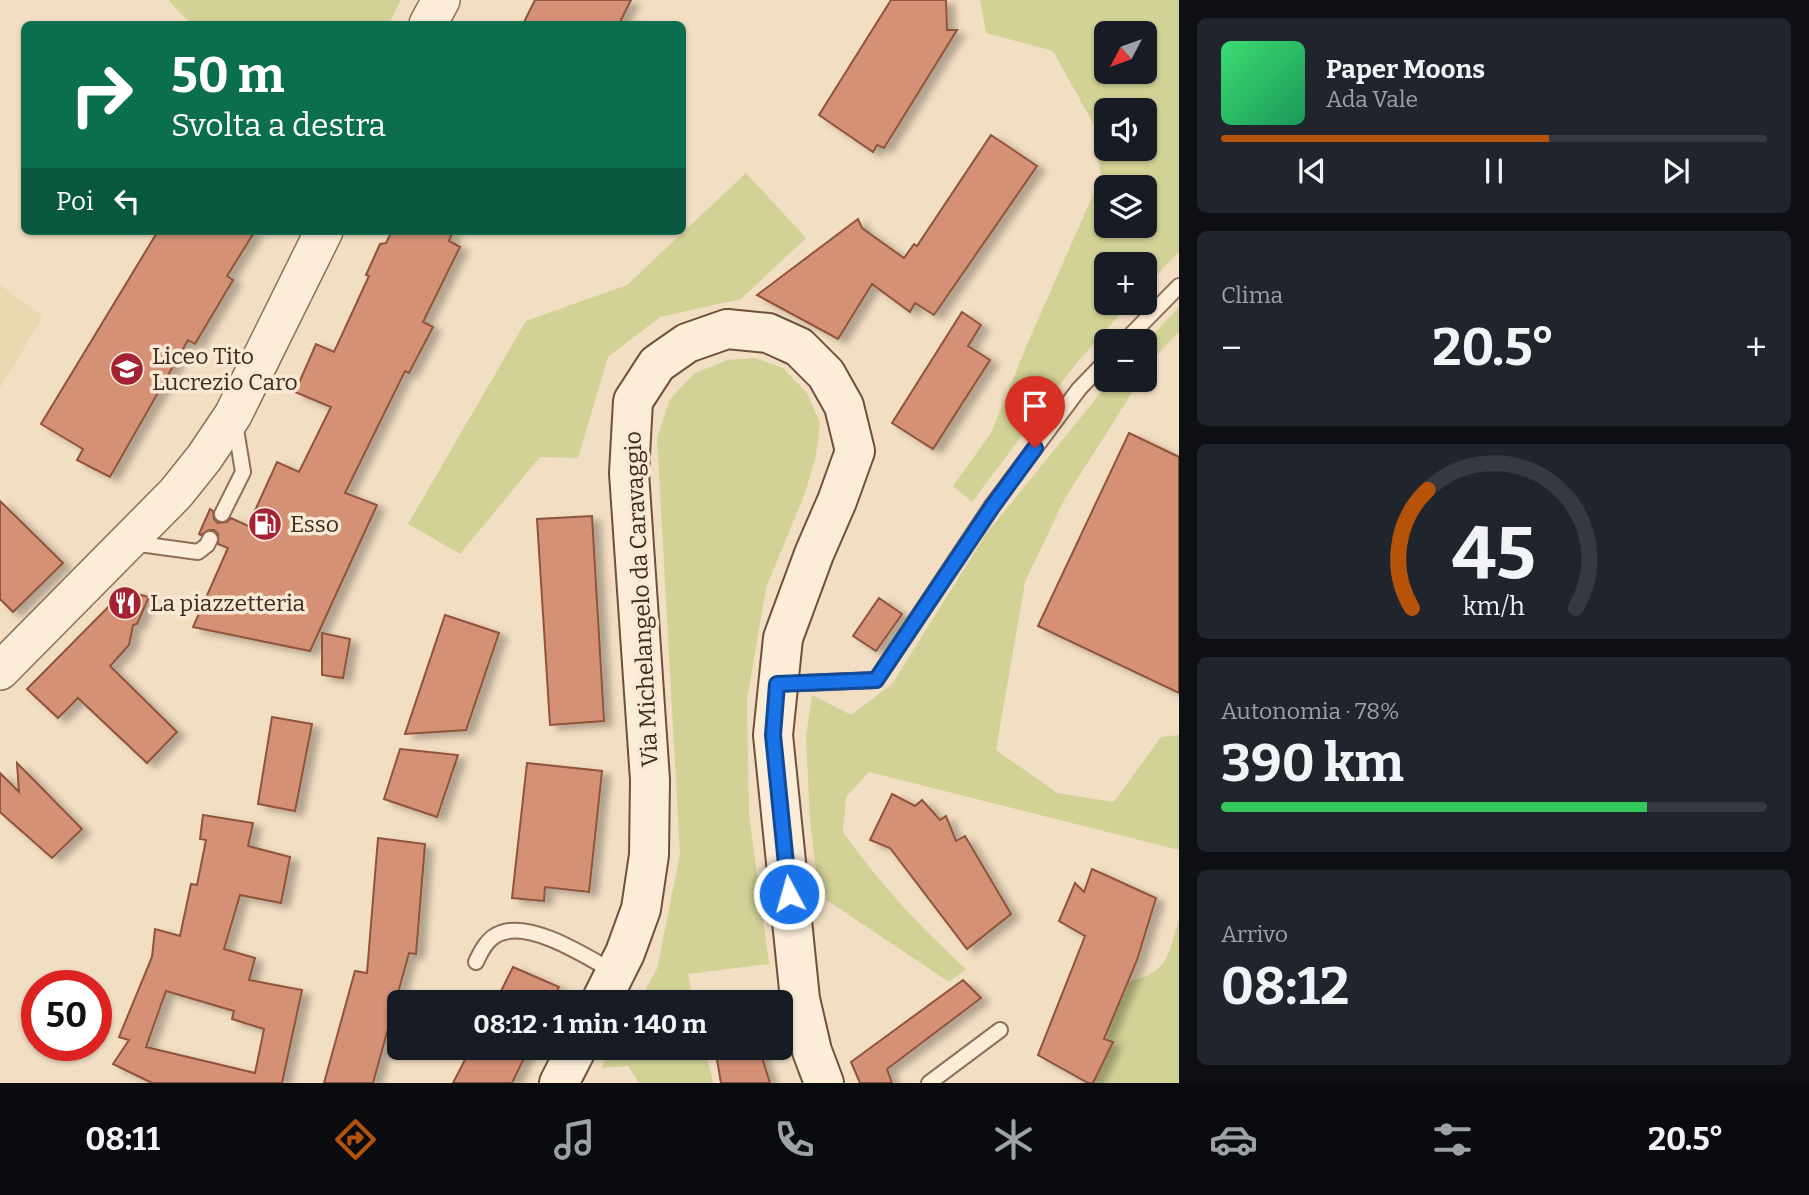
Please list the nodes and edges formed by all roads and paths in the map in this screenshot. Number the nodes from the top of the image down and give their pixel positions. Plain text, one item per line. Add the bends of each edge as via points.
1 (441, 0) edge
2 (430, 21) edge
3 (322, 235) edge
4 (1179, 286) edge
5 (1137, 329) edge
6 (1094, 373) edge
7 (233, 415) junction
8 (222, 514) dead end
9 (210, 540) dead end
10 (127, 543) junction
11 (0, 671) edge
12 (777, 684) junction
13 (476, 962) dead end
14 (607, 988) edge
15 (1000, 1030) dead end
16 (571, 1060) edge
17 (559, 1083) edge
18 (824, 1083) edge
19 (929, 1083) edge

1 - 2 street
3 - 7 street
4 - 5 lane
6 - 12 lane via 992,507 876,680
7 - 8 lane via 243,472
7 - 10 street via 176,493
9 - 10 lane via 198,552
10 - 11 street
12 - 14 main road, Via Michelangelo da Caravaggio via 783,638 855,451 844,407 826,374 799,347 768,333 727,329 687,343 657,364 633,401 629,473 650,780 649,855 641,909
12 - 18 main road, Via Michelangelo da Caravaggio via 773,735 800,999 811,1051
13 - 14 lane via 483,947 500,933 524,932 554,939
15 - 19 lane
16 - 17 main road

